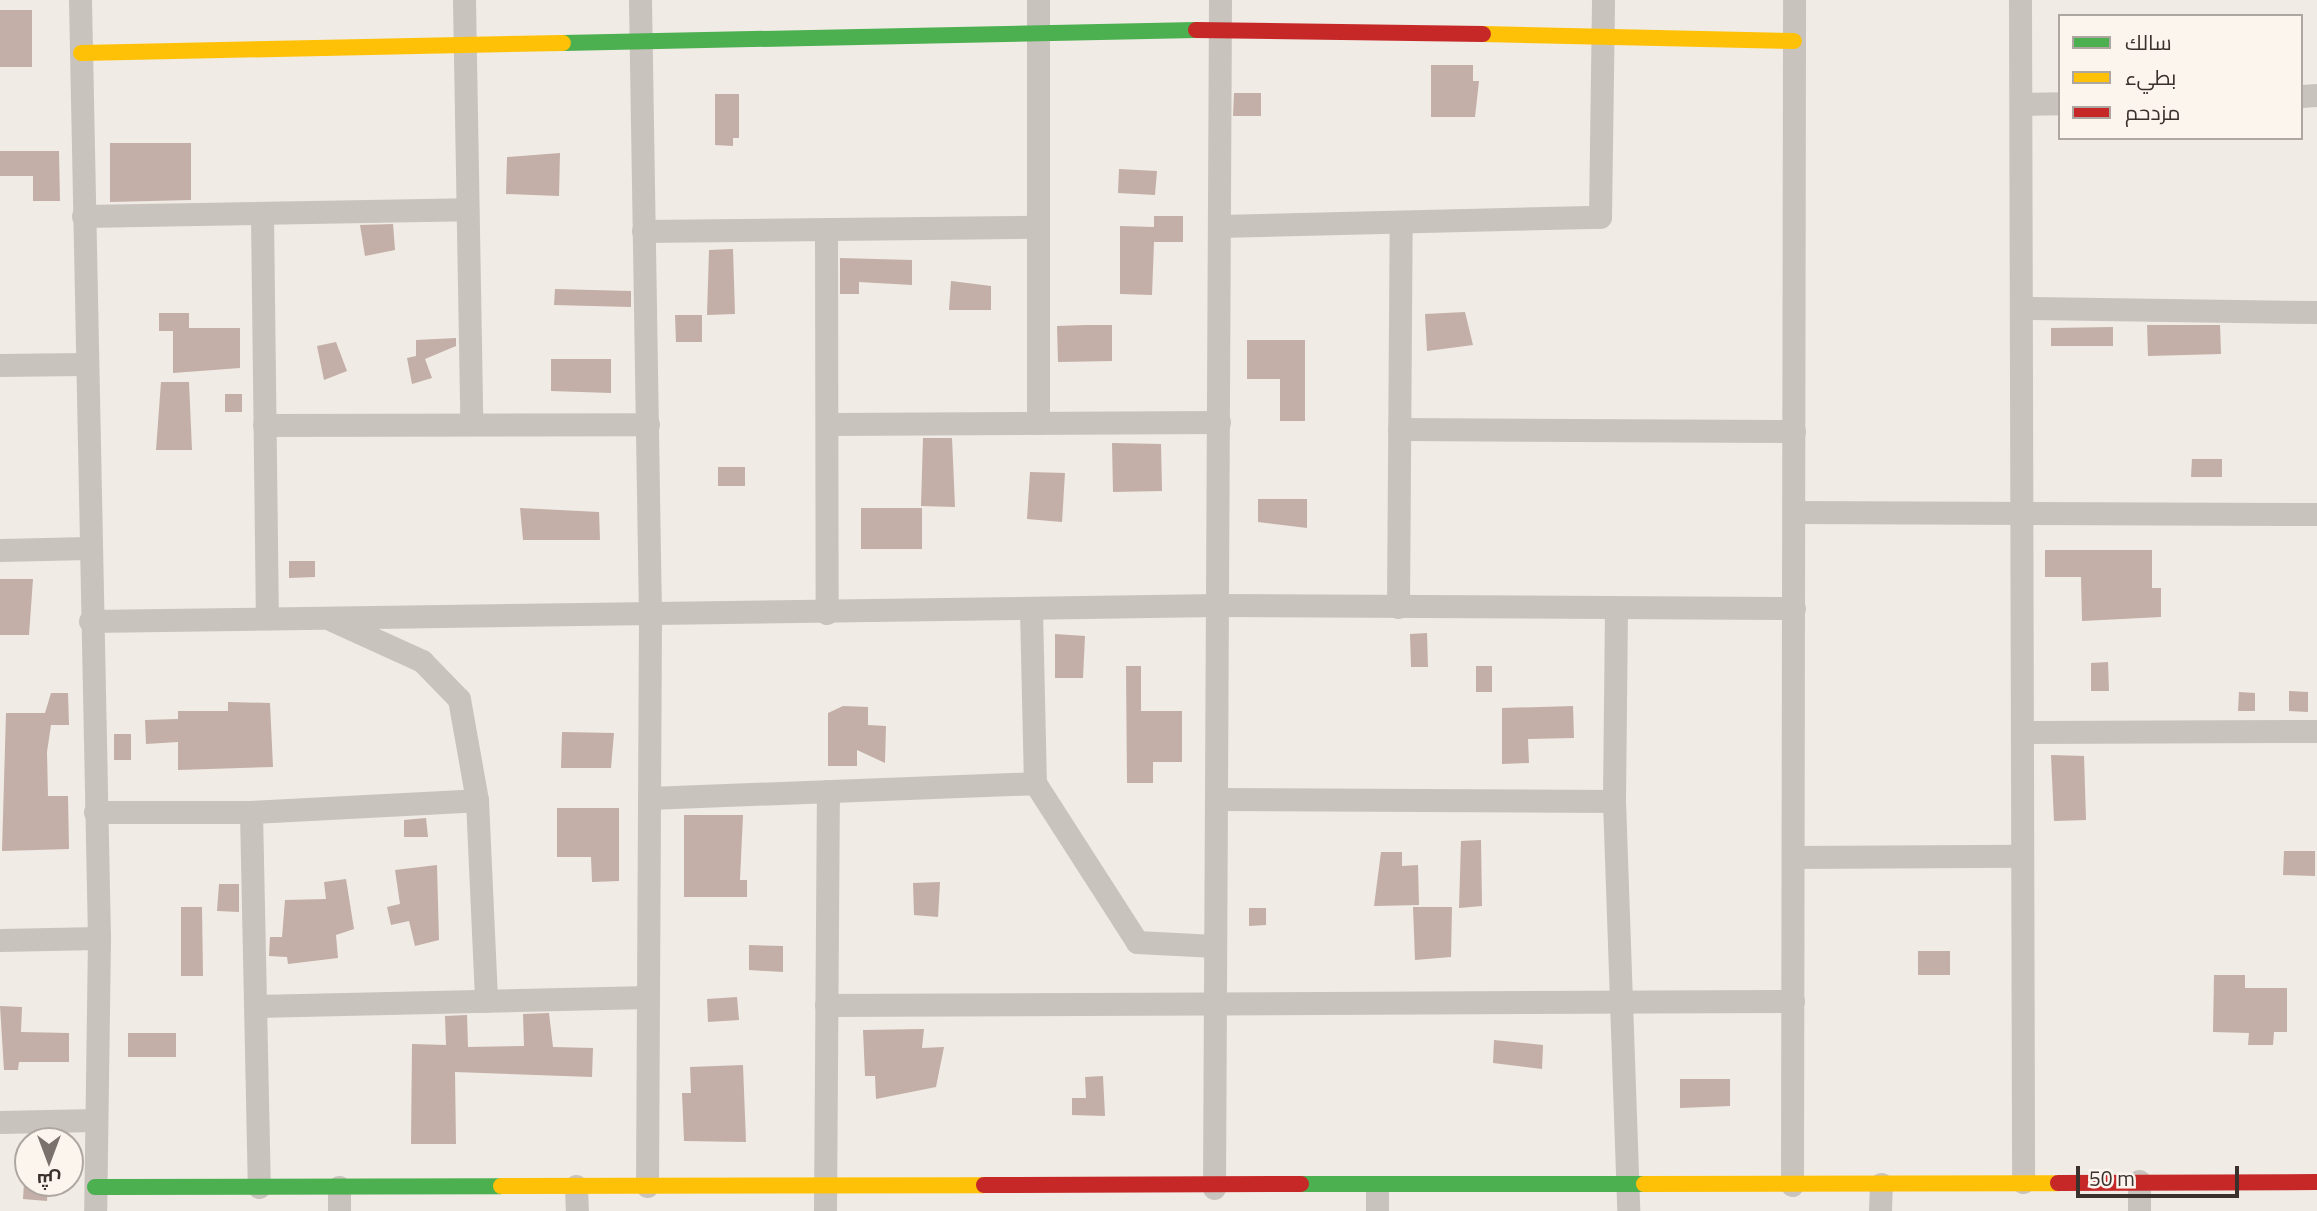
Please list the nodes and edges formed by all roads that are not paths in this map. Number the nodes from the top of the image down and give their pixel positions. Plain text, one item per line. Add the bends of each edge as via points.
1 (80, 0) edge
2 (464, 0) edge
3 (640, 0) edge
4 (1038, 0) edge
5 (1220, 0) edge
6 (1603, 0) edge
7 (1794, 0) edge
8 (2020, 0) edge
9 (1220, 29) junction
10 (1038, 34) junction
11 (1602, 37) junction
12 (1794, 41) junction
13 (464, 44) junction
14 (640, 44) junction
15 (80, 52) junction
16 (2058, 103) edge
17 (2021, 104) junction
18 (466, 209) junction
19 (262, 215) junction
20 (83, 216) junction
21 (1401, 222) junction
22 (1219, 226) junction
23 (1037, 227) junction
24 (826, 229) junction
25 (643, 231) junction
26 (2023, 308) junction
27 (2317, 312) edge
28 (83, 364) junction
29 (0, 365) edge
30 (471, 422) junction
31 (1219, 422) junction
32 (1038, 423) junction
33 (648, 424) junction
34 (831, 424) junction
35 (264, 425) junction
36 (1399, 429) junction
37 (1794, 431) junction
38 (1794, 512) junction
39 (2023, 513) junction
40 (2317, 514) edge
41 (89, 548) junction
42 (0, 550) edge
43 (1218, 605) junction
44 (1398, 607) junction
45 (1616, 608) junction
46 (1794, 608) junction
47 (1031, 609) junction
48 (827, 613) junction
49 (650, 616) junction
50 (267, 618) junction
51 (326, 618) junction
52 (90, 621) junction
53 (2317, 730) edge
54 (2022, 732) junction
55 (1035, 783) junction
56 (828, 791) junction
57 (649, 798) junction
58 (1217, 799) junction
59 (477, 800) junction
60 (1614, 801) junction
61 (95, 812) junction
62 (251, 813) junction
63 (2022, 856) junction
64 (1793, 858) junction
65 (99, 938) junction
66 (0, 940) edge
67 (1215, 946) junction
68 (648, 997) junction
69 (1620, 1000) junction
70 (486, 1001) junction
71 (1793, 1001) junction
72 (1215, 1002) junction
73 (826, 1005) junction
74 (256, 1006) junction
75 (96, 1120) junction
76 (0, 1122) edge
77 (2139, 1181) junction
78 (2023, 1182) junction
79 (2317, 1182) edge
80 (1881, 1184) junction
81 (1792, 1185) junction
82 (576, 1186) junction
83 (647, 1186) junction
84 (95, 1187) junction
85 (259, 1187) junction
86 (339, 1187) junction
87 (824, 1187) junction
88 (1628, 1187) junction
89 (1214, 1188) junction
90 (1377, 1200) edge
91 (95, 1211) edge
92 (339, 1211) edge
93 (577, 1211) edge
94 (825, 1211) edge
95 (1628, 1211) edge
96 (1880, 1211) edge
97 (2139, 1211) edge

1 - 15 street
2 - 13 street
3 - 14 street
4 - 10 street
5 - 9 street
6 - 11 street
7 - 12 street
8 - 17 street
9 - 10 street
9 - 11 street
9 - 22 street
10 - 14 street
10 - 23 street
11 - 12 street
11 - 21 street via 1600,217
12 - 37 street
13 - 14 street
13 - 15 street
13 - 18 street
14 - 25 street
15 - 20 street
16 - 17 street
17 - 26 street
18 - 19 street
18 - 30 street
19 - 20 street
19 - 35 street
20 - 28 street
21 - 22 street
21 - 36 street
22 - 31 street
23 - 24 street
23 - 32 street
24 - 25 street
24 - 34 street
25 - 33 street
26 - 27 street
26 - 39 street
28 - 29 street
28 - 41 street
30 - 33 street
30 - 35 street
31 - 32 street
31 - 43 street
32 - 34 street
33 - 49 street
34 - 48 street
35 - 50 street
36 - 37 street
36 - 44 street
37 - 38 street
38 - 39 street
38 - 46 street
39 - 40 street
39 - 54 street
41 - 42 street
41 - 52 street
43 - 44 street
43 - 47 street
43 - 58 street
44 - 45 street
45 - 46 street
45 - 60 street
46 - 64 street
47 - 48 street
47 - 55 street
48 - 49 street
49 - 51 street
49 - 57 street
50 - 51 street
50 - 52 street
51 - 59 street via 422,661 459,699
52 - 61 street
53 - 54 street
54 - 63 street
55 - 56 street
55 - 67 street via 1137,942
56 - 57 street
56 - 73 street
57 - 68 street
58 - 60 street
58 - 67 street
59 - 62 street
59 - 70 street
60 - 69 street
61 - 62 street
61 - 65 street
62 - 74 street
63 - 64 street
63 - 78 street
64 - 71 street
65 - 66 street
65 - 75 street
67 - 72 street
68 - 70 street
68 - 83 street
69 - 71 street
69 - 72 street
69 - 88 street
70 - 74 street
71 - 81 street
72 - 73 street
72 - 89 street
73 - 87 street
74 - 85 street
75 - 76 street
75 - 84 street
77 - 78 street
77 - 79 street
77 - 97 street
78 - 80 street
80 - 81 street
80 - 96 street
81 - 88 street
82 - 83 street
82 - 86 street
82 - 93 street
83 - 87 street
84 - 85 street
84 - 91 street
85 - 86 street
86 - 92 street
87 - 89 street
87 - 94 street
88 - 90 street
88 - 95 street
89 - 90 street

